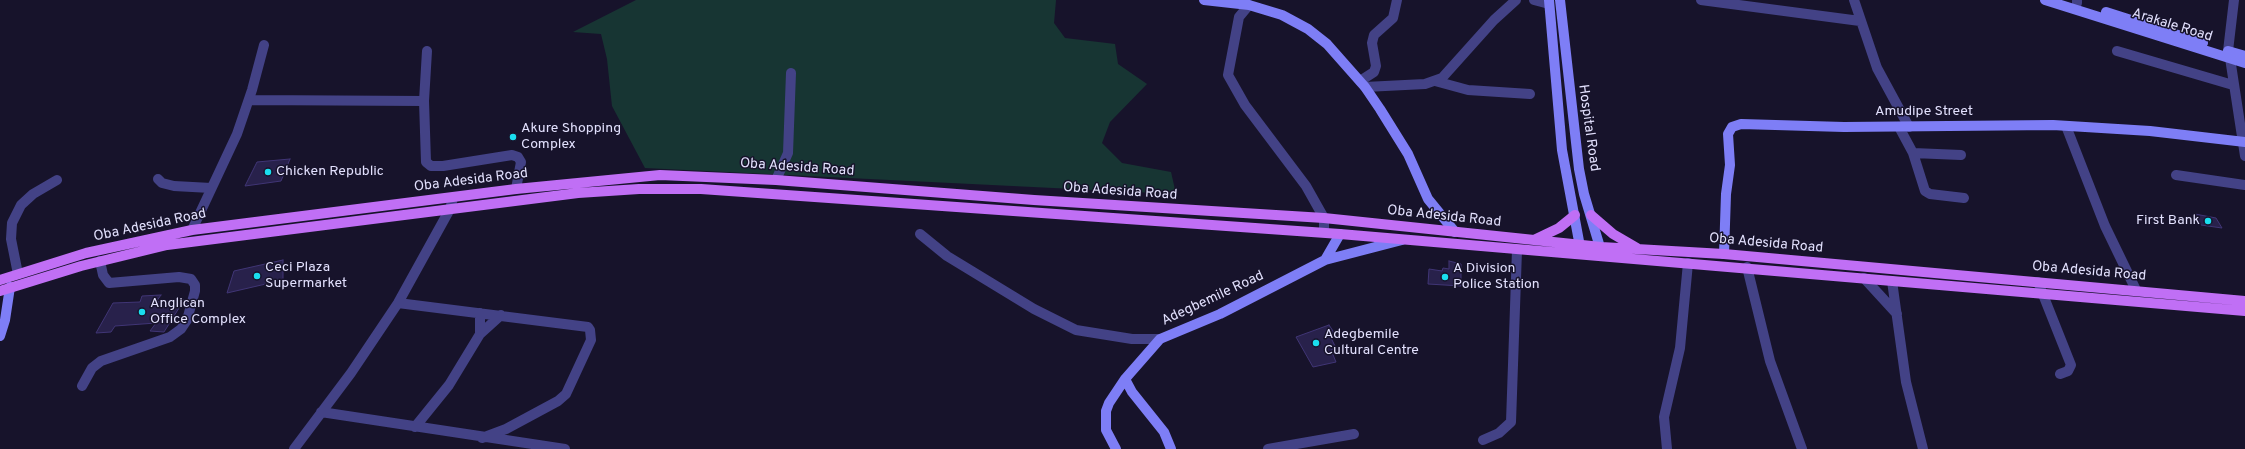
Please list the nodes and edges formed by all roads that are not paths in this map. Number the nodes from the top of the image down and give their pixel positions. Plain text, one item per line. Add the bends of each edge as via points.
1 (1204, 0) edge
2 (1219, 0) edge
3 (1397, 0) edge
4 (1515, 0) edge
5 (1534, 0) edge
6 (1560, 0) edge
7 (1701, 0) edge
8 (1854, 0) edge
9 (2045, 0) edge
10 (2066, 0) edge
11 (2234, 0) edge
12 (1230, 2) junction
13 (1549, 2) edge
14 (2077, 2) edge
15 (1734, 3) edge
16 (1249, 5) junction
17 (1238, 17) junction
18 (1860, 20) junction
19 (264, 45) dead end
20 (427, 51) dead end
21 (2117, 51) dead end
22 (2229, 55) junction
23 (2245, 56) edge
24 (2245, 63) edge
25 (791, 73) dead end
26 (1435, 82) junction
27 (1362, 84) junction
28 (2233, 85) junction
29 (1530, 94) dead end
30 (249, 100) junction
31 (424, 101) junction
32 (1904, 126) junction
33 (2066, 126) junction
34 (2243, 142) edge
35 (1913, 153) junction
36 (1961, 155) dead end
37 (2245, 156) edge
38 (2176, 175) dead end
39 (158, 179) dead end
40 (57, 180) dead end
41 (776, 180) junction
42 (2245, 184) edge
43 (211, 188) junction
44 (516, 189) junction
45 (453, 198) junction
46 (1964, 198) dead end
47 (450, 209) junction
48 (1575, 215) junction
49 (1591, 215) junction
50 (1324, 218) junction
51 (192, 230) junction
52 (1324, 232) junction
53 (1455, 232) junction
54 (920, 234) dead end
55 (1340, 234) junction
56 (1402, 240) junction
57 (1533, 240) junction
58 (1580, 244) junction
59 (1601, 247) junction
60 (1639, 249) junction
61 (1517, 250) junction
62 (1724, 254) junction
63 (1582, 255) junction
64 (1603, 257) junction
65 (1325, 260) junction
66 (100, 261) junction
67 (1688, 263) junction
68 (1747, 267) junction
69 (18, 274) junction
70 (1864, 278) junction
71 (0, 280) edge
72 (1892, 281) junction
73 (2038, 282) junction
74 (5, 289) edge
75 (2136, 290) junction
76 (2042, 294) junction
77 (2245, 301) edge
78 (398, 303) junction
79 (2245, 311) edge
80 (480, 313) junction
81 (1897, 314) junction
82 (501, 315) junction
83 (480, 334) junction
84 (0, 336) edge
85 (1160, 339) junction
86 (2060, 374) dead end
87 (1125, 379) junction
88 (82, 386) dead end
89 (321, 412) junction
90 (415, 427) junction
91 (1354, 434) dead end
92 (482, 438) junction
93 (1483, 440) dead end
94 (294, 449) edge
95 (566, 449) edge
96 (1116, 449) edge
97 (1171, 449) edge
98 (1268, 449) edge
99 (1668, 449) edge
100 (1802, 449) edge
101 (1923, 449) edge

1 - 2 street
2 - 12 street
3 - 27 street via 1393,18 1374,35 1372,43 1376,66 1374,72
4 - 26 street via 1447,73
5 - 13 street
6 - 49 street, Hospital Road via 1574,139 1584,194
7 - 15 street
8 - 18 street
9 - 22 street, Arakale Road
10 - 14 street, Arakale Road
11 - 22 street
12 - 16 street
12 - 17 street
13 - 48 street, Hospital Road via 1562,150
14 - 22 street, Arakale Road
15 - 18 street
16 - 17 street
16 - 27 street via 1282,15 1308,29 1327,44
17 - 50 street via 1229,69 1231,83 1306,186
18 - 32 street via 1876,68
19 - 30 street
20 - 31 street
21 - 28 street
22 - 23 street, Arakale Road
22 - 24 street, Arakale Road
22 - 28 street
25 - 41 street via 788,153
26 - 27 street
26 - 29 street via 1468,90
27 - 53 street via 1408,154 1428,199
28 - 34 street
30 - 31 street
30 - 43 street via 237,134
31 - 44 street via 426,162 431,166 443,166 512,154 521,162
32 - 33 street, Amudipe Street
32 - 35 street
32 - 62 street, Amudipe Street via 1741,124 1732,127 1728,134 1730,165
33 - 34 street, Amudipe Street via 2150,131
33 - 75 street via 2105,226
34 - 37 street
35 - 36 street
35 - 46 street via 1927,192
38 - 42 street
39 - 43 street via 162,183 174,186
40 - 69 street via 33,194 21,206 12,223 11,239
41 - 44 main road, Oba Adesida Road via 660,176
41 - 50 main road, Oba Adesida Road via 1034,200
43 - 51 street
44 - 45 main road, Oba Adesida Road
45 - 47 street
45 - 51 main road, Oba Adesida Road
47 - 52 main road, Oba Adesida Road via 639,189 701,189
47 - 66 main road, Oba Adesida Road via 167,246
47 - 78 street
48 - 57 main road via 1548,234
48 - 58 street, Hospital Road
49 - 59 street, Hospital Road
49 - 60 main road via 1614,234
50 - 52 street
50 - 53 main road, Oba Adesida Road
51 - 69 main road, Oba Adesida Road via 86,253
52 - 55 main road, Oba Adesida Road
53 - 57 main road, Oba Adesida Road
54 - 85 street via 947,256 1034,309 1076,330 1132,339
55 - 56 main road, Oba Adesida Road
55 - 65 street
56 - 61 main road, Oba Adesida Road
56 - 65 street, Adegbemile Road
57 - 58 main road, Oba Adesida Road
58 - 59 main road, Oba Adesida Road
58 - 63 street, Hospital Road
59 - 60 main road, Oba Adesida Road
59 - 64 street, Hospital Road
60 - 62 main road, Oba Adesida Road
61 - 63 main road, Oba Adesida Road
61 - 93 street via 1511,422 1499,433
62 - 73 main road, Oba Adesida Road
63 - 64 main road, Oba Adesida Road
64 - 67 main road, Oba Adesida Road
65 - 85 street, Adegbemile Road via 1220,314
66 - 74 main road, Oba Adesida Road
66 - 88 street via 108,283 179,277 191,279 195,291 187,320 181,328 170,337 101,361 92,368
67 - 68 main road, Oba Adesida Road
67 - 99 street via 1680,348 1664,417
68 - 70 main road, Oba Adesida Road
68 - 100 street via 1770,361
69 - 71 main road, Oba Adesida Road
70 - 72 main road, Oba Adesida Road
70 - 81 street
72 - 76 main road, Oba Adesida Road
72 - 81 street
73 - 75 main road, Oba Adesida Road
73 - 76 street
74 - 84 street via 5,320
75 - 77 main road, Oba Adesida Road
76 - 79 main road, Oba Adesida Road
76 - 86 street via 2071,365 2068,371
78 - 80 street
78 - 89 street
80 - 82 street
80 - 83 street
81 - 101 street via 1906,382
82 - 83 street
82 - 92 street via 588,327 592,334 566,394 558,401 506,429
83 - 90 street via 449,385
85 - 87 street, Adegbemile Road
87 - 96 street, Adegbemile Road via 1106,411 1106,430
87 - 97 street via 1132,392 1164,432
89 - 90 street
89 - 94 street
90 - 92 street
91 - 98 street
92 - 95 street

